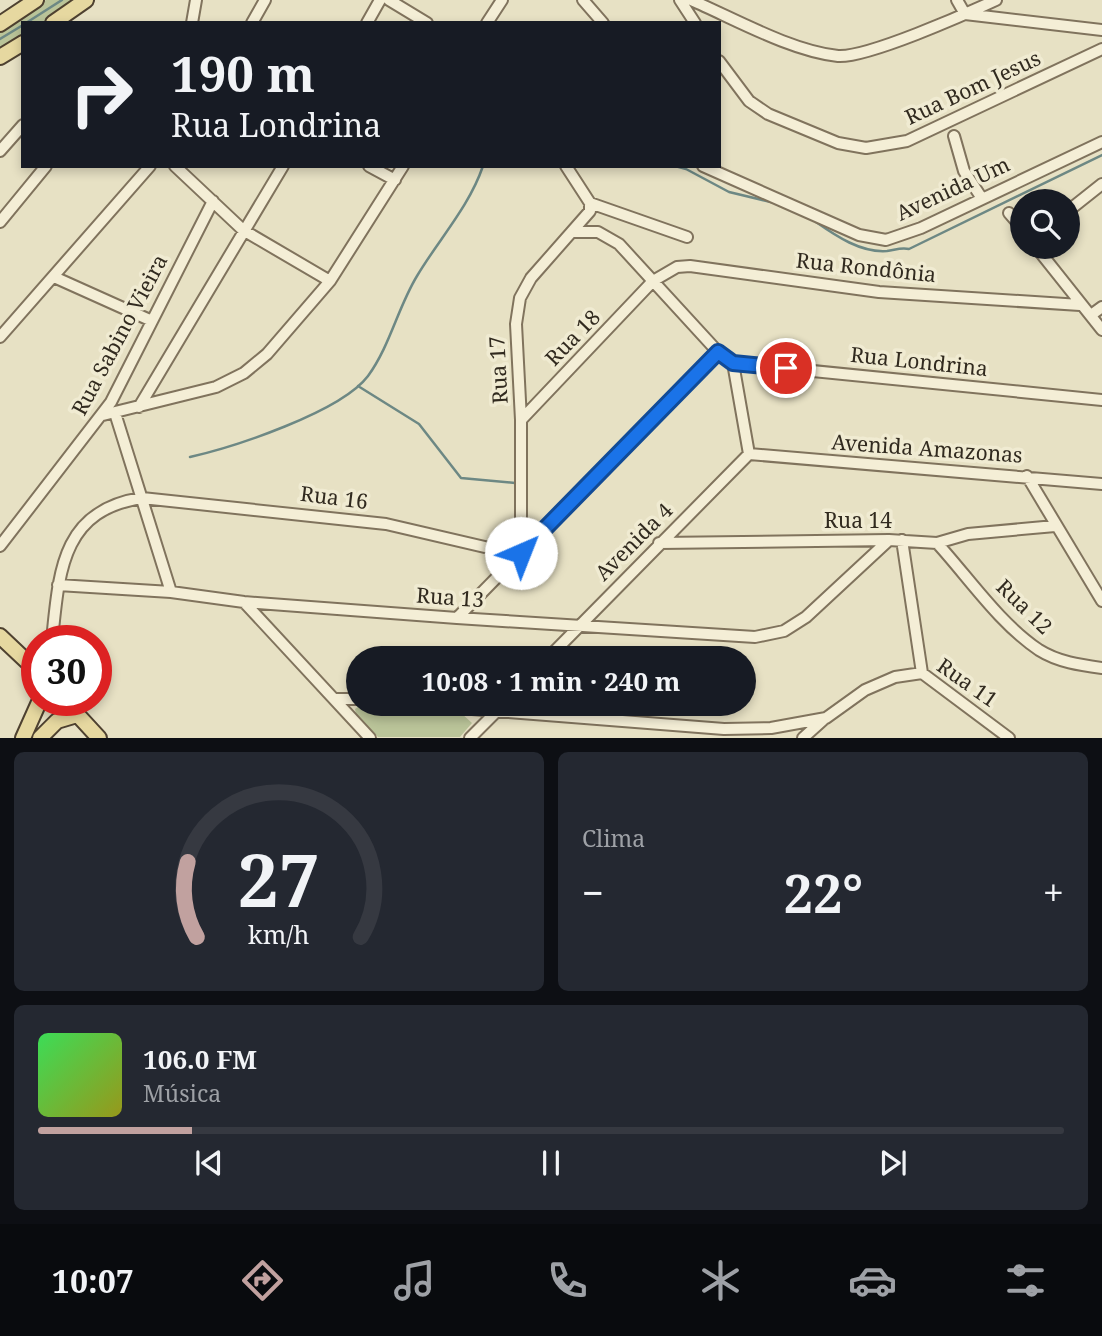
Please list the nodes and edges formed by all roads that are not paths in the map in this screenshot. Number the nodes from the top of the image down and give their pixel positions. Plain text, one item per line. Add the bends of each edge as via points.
1 (36, 0) edge
2 (86, 0) edge
3 (196, 0) edge
4 (265, 0) edge
5 (380, 0) edge
6 (389, 0) edge
7 (502, 0) edge
8 (583, 0) edge
9 (680, 0) edge
10 (691, 0) edge
11 (957, 0) edge
12 (996, 0) edge
13 (965, 14) junction
14 (56, 21) edge
15 (192, 21) edge
16 (252, 21) edge
17 (368, 21) edge
18 (424, 21) edge
19 (488, 21) edge
20 (601, 21) edge
21 (694, 21) edge
22 (0, 24) edge
23 (1102, 30) edge
24 (21, 44) edge
25 (1102, 49) edge
26 (0, 57) edge
27 (721, 64) edge
28 (21, 127) edge
29 (954, 136) dead end
30 (1102, 142) edge
31 (0, 151) edge
32 (44, 168) edge
33 (148, 168) edge
34 (177, 168) edge
35 (282, 168) edge
36 (373, 168) edge
37 (402, 168) edge
38 (567, 168) edge
39 (708, 168) edge
40 (395, 180) junction
41 (1102, 184) edge
42 (981, 197) junction
43 (213, 201) junction
44 (1080, 201) edge
45 (590, 207) junction
46 (0, 222) edge
47 (243, 230) junction
48 (573, 232) junction
49 (687, 237) dead end
50 (1045, 259) edge
51 (54, 276) junction
52 (330, 281) junction
53 (653, 281) junction
54 (1080, 305) junction
55 (1102, 307) edge
56 (1091, 315) junction
57 (152, 321) junction
58 (1102, 330) edge
59 (0, 337) edge
60 (718, 352) junction
61 (733, 363) junction
62 (1102, 400) edge
63 (139, 407) junction
64 (109, 414) junction
65 (521, 420) junction
66 (748, 454) junction
67 (1027, 476) junction
68 (1102, 484) edge
69 (142, 498) junction
70 (1055, 526) junction
71 (890, 540) junction
72 (902, 540) junction
73 (659, 543) junction
74 (937, 543) junction
75 (0, 546) edge
76 (520, 554) junction
77 (1096, 577) edge
78 (58, 585) junction
79 (171, 592) junction
80 (1102, 601) edge
81 (244, 602) junction
82 (457, 618) junction
83 (54, 625) edge
84 (579, 626) junction
85 (0, 636) edge
86 (560, 646) edge
87 (21, 656) edge
88 (1102, 668) edge
89 (922, 673) junction
90 (335, 699) junction
91 (346, 699) edge
92 (33, 716) edge
93 (74, 716) edge
94 (78, 716) edge
95 (492, 716) edge
96 (585, 716) edge
97 (825, 718) junction
98 (23, 737) edge
99 (40, 737) edge
100 (99, 737) edge
101 (370, 737) edge
102 (470, 737) edge
103 (803, 737) edge
104 (1009, 737) edge

1 - 22 main road
2 - 14 main road
3 - 15 street
4 - 16 street
5 - 17 street
6 - 18 street
7 - 19 street
8 - 20 street
9 - 21 street
10 - 13 street via 813,51 841,56 865,52
11 - 13 street
12 - 13 street
13 - 23 street
24 - 26 main road
25 - 27 street, Rua Bom Jesus via 907,141 866,148 838,143 768,114 749,101
28 - 31 street
29 - 42 street via 964,170
30 - 42 street, Avenida Um
32 - 46 street
33 - 51 street
34 - 43 street
35 - 47 street
36 - 40 street
37 - 40 street
38 - 45 street
39 - 42 street, Avenida Um via 859,235 886,240 921,228
40 - 52 street
41 - 44 street
43 - 47 street
43 - 57 street, Rua Sabino Vieira
45 - 48 street, Rua 17
45 - 49 street
47 - 52 street
47 - 63 street
48 - 53 street via 608,236
48 - 65 street, Rua 17 via 531,278 520,298 516,324
50 - 54 street
51 - 57 street
51 - 59 street
52 - 63 street via 267,354 244,373 216,387
53 - 54 street, Rua Rondônia via 677,267 690,266 880,292
53 - 60 street
53 - 65 street, Rua 18
54 - 56 street
55 - 56 street
56 - 58 street
57 - 64 street, Rua Sabino Vieira
60 - 61 street
60 - 76 street
61 - 62 street, Rua Londrina
61 - 66 street
63 - 64 street
64 - 69 street
64 - 75 street, Rua Sabino Vieira
65 - 76 street, Rua 17
66 - 67 street, Avenida Amazonas
66 - 73 street, Avenida 4
67 - 68 street, Avenida Amazonas
67 - 70 street
69 - 76 street, Rua 16 via 386,524
69 - 78 street via 120,501 93,516 73,539
69 - 79 street
70 - 74 street, Rua 14 via 968,534
70 - 77 street
71 - 72 street, Rua 14
71 - 73 street, Rua 14
71 - 84 street, Rua 13 via 806,617 784,631 755,637
72 - 74 street, Rua 14
72 - 89 street
73 - 84 street, Avenida 4
74 - 88 street, Rua 12 via 1040,651 1069,663
76 - 82 street
77 - 80 street
78 - 79 street, Rua 13
78 - 83 street
79 - 81 street, Rua 13
81 - 82 street, Rua 13
81 - 90 street
82 - 84 street, Rua 13
84 - 86 street, Avenida 4
85 - 87 main road
89 - 97 street, Rua 11 via 895,677 865,690
89 - 104 street, Rua 11
90 - 91 street
90 - 101 street
92 - 98 main road
93 - 99 main road via 57,721
94 - 100 main road
95 - 102 street
96 - 97 street, Rua 11 via 724,729 771,728
97 - 103 street

